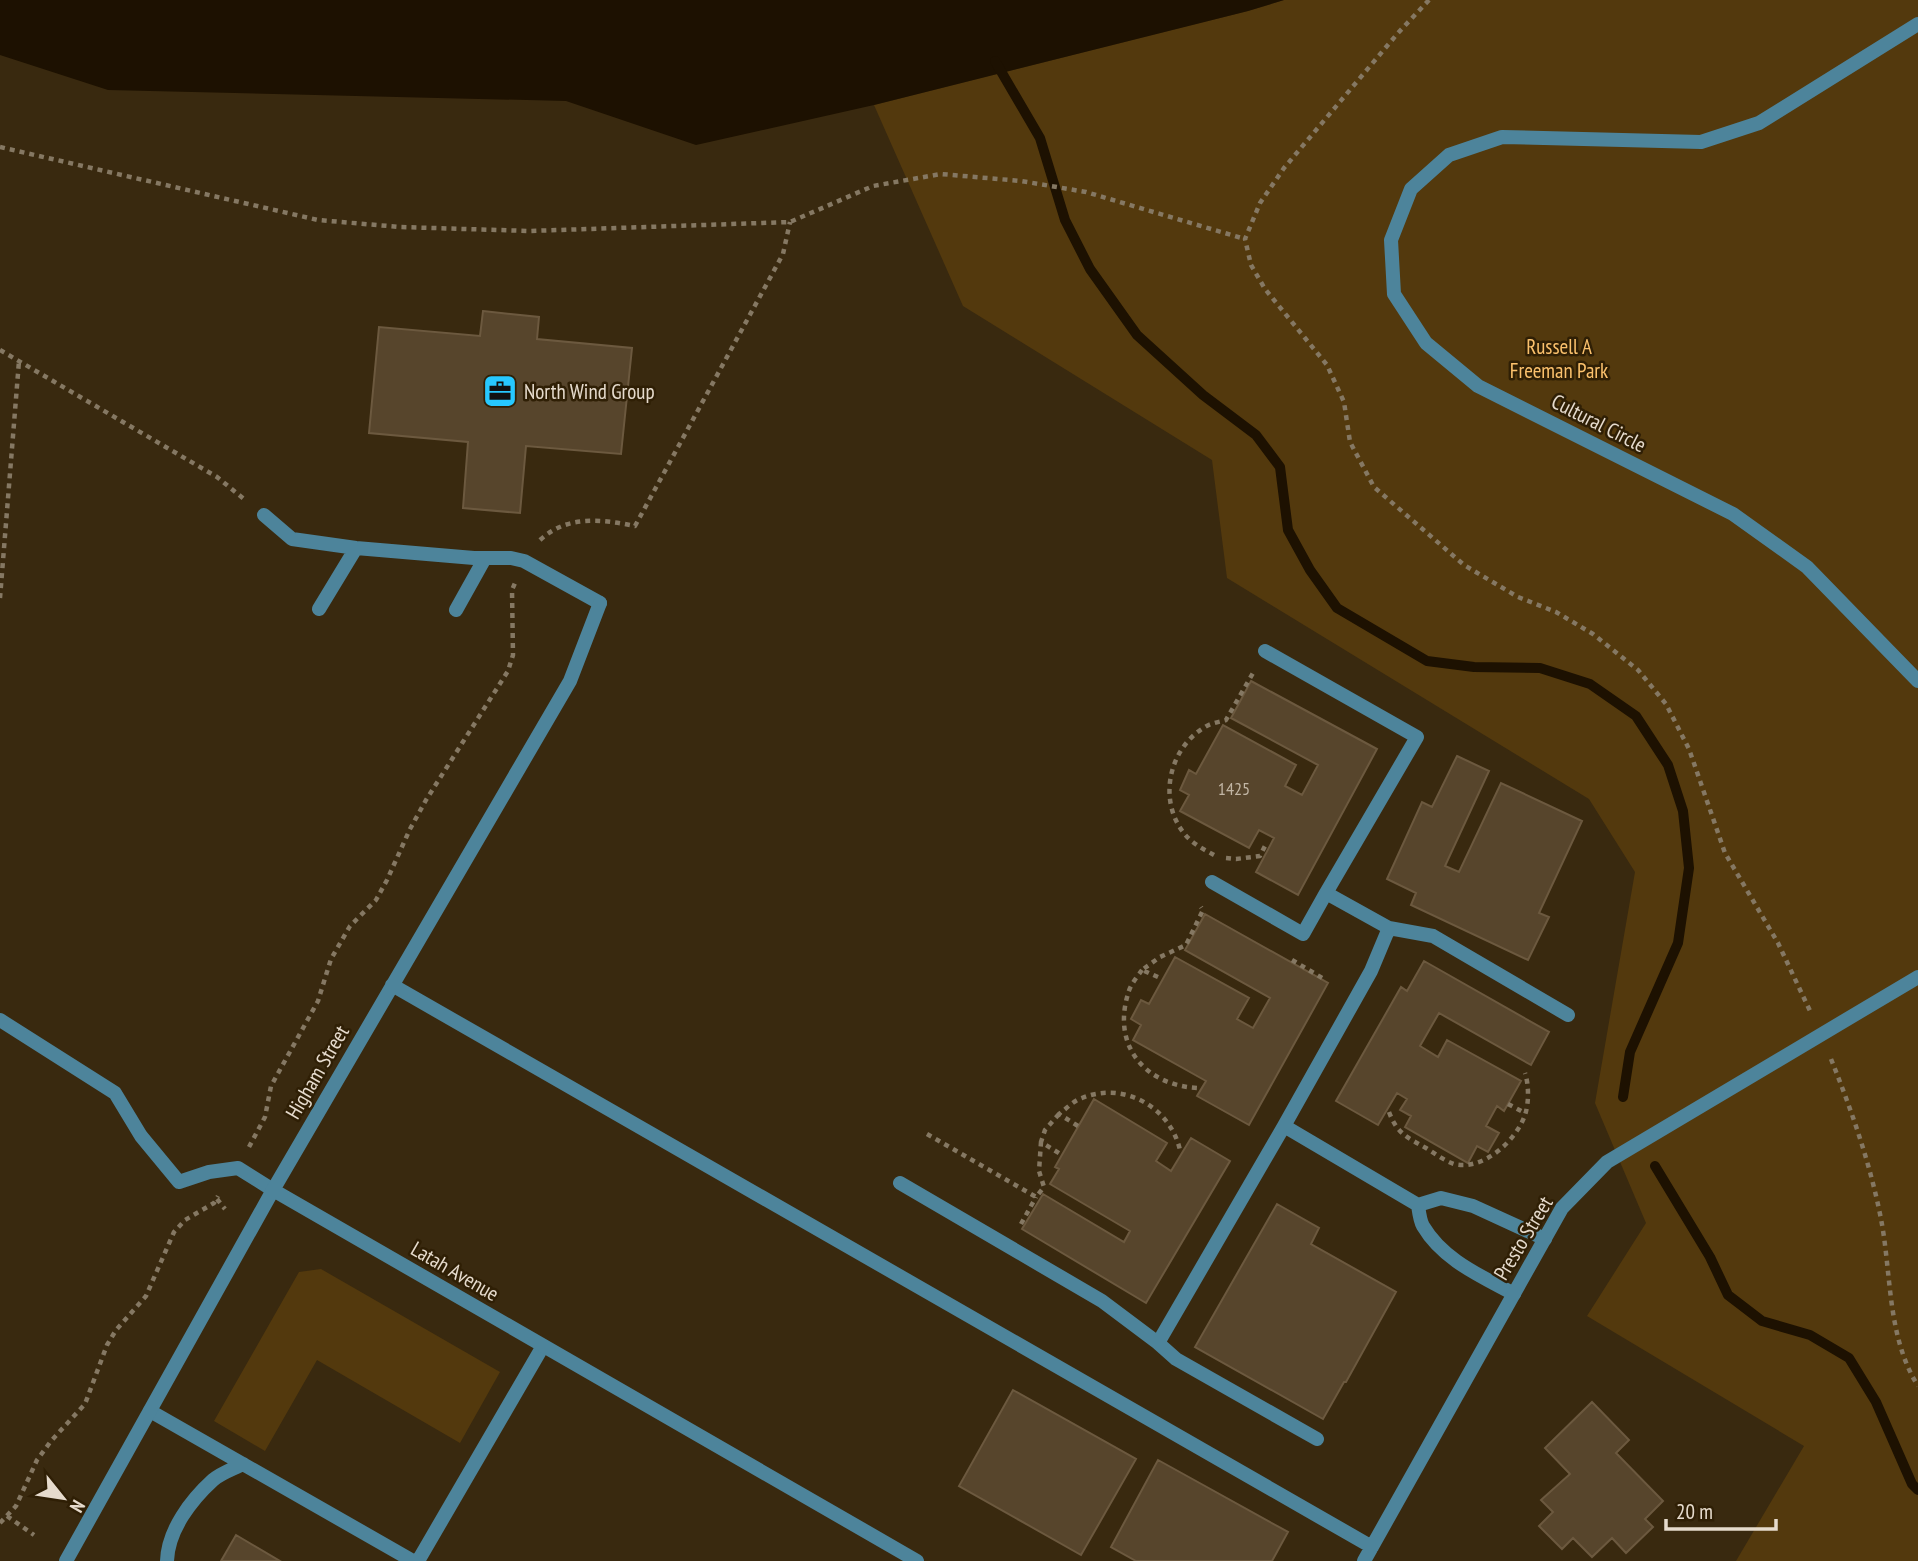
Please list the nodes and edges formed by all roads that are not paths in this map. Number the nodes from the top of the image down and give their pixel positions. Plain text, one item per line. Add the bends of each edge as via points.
1 (1918, 24) edge
2 (264, 515) road end
3 (356, 548) junction
4 (485, 558) junction
5 (319, 609) dead end
6 (456, 610) dead end
7 (1265, 651) dead end
8 (1918, 681) edge
9 (1212, 882) dead end
10 (1326, 893) junction
11 (1390, 928) junction
12 (1918, 977) edge
13 (392, 985) junction
14 (1568, 1015) dead end
15 (0, 1020) edge
16 (1284, 1126) junction
17 (900, 1183) dead end
18 (273, 1190) junction
19 (1418, 1205) junction
20 (1545, 1239) junction
21 (1514, 1294) junction
22 (1158, 1343) junction
23 (543, 1346) junction
24 (150, 1411) junction
25 (1317, 1439) dead end
26 (243, 1464) junction
27 (1372, 1547) junction
28 (66, 1561) edge
29 (167, 1561) edge
30 (412, 1561) edge
31 (418, 1561) edge
32 (917, 1561) edge
33 (1364, 1561) edge

1 - 8 street, Cultural Circle via 1759,123 1701,142 1502,137 1449,155 1411,189 1391,240 1394,294 1426,343 1478,386 1733,513 1807,567
2 - 3 street via 292,539
3 - 4 street
3 - 5 street
4 - 6 street
4 - 13 street, Higham Street via 524,561 600,603 570,681
7 - 10 street via 1416,737
9 - 10 street via 1303,934
10 - 11 street
11 - 14 street via 1433,936
11 - 16 street via 1371,971
12 - 20 street, Presto Street via 1607,1162 1562,1208
13 - 18 street, Higham Street
13 - 27 street
15 - 18 street, Latah Avenue via 114,1093 178,1182 238,1168
16 - 19 street
16 - 22 street
17 - 22 street via 1102,1301
18 - 23 street, Latah Avenue
18 - 24 street, Higham Street
19 - 20 street via 1441,1198 1473,1206
19 - 21 street via 1422,1225 1440,1248
20 - 21 street, Presto Street
21 - 27 street, Presto Street
22 - 25 street via 1176,1359
23 - 31 street
23 - 32 street, Latah Avenue
24 - 26 street
24 - 28 street, Higham Street
26 - 29 street via 215,1479 193,1501 174,1531
26 - 30 street
27 - 33 street, Presto Street

